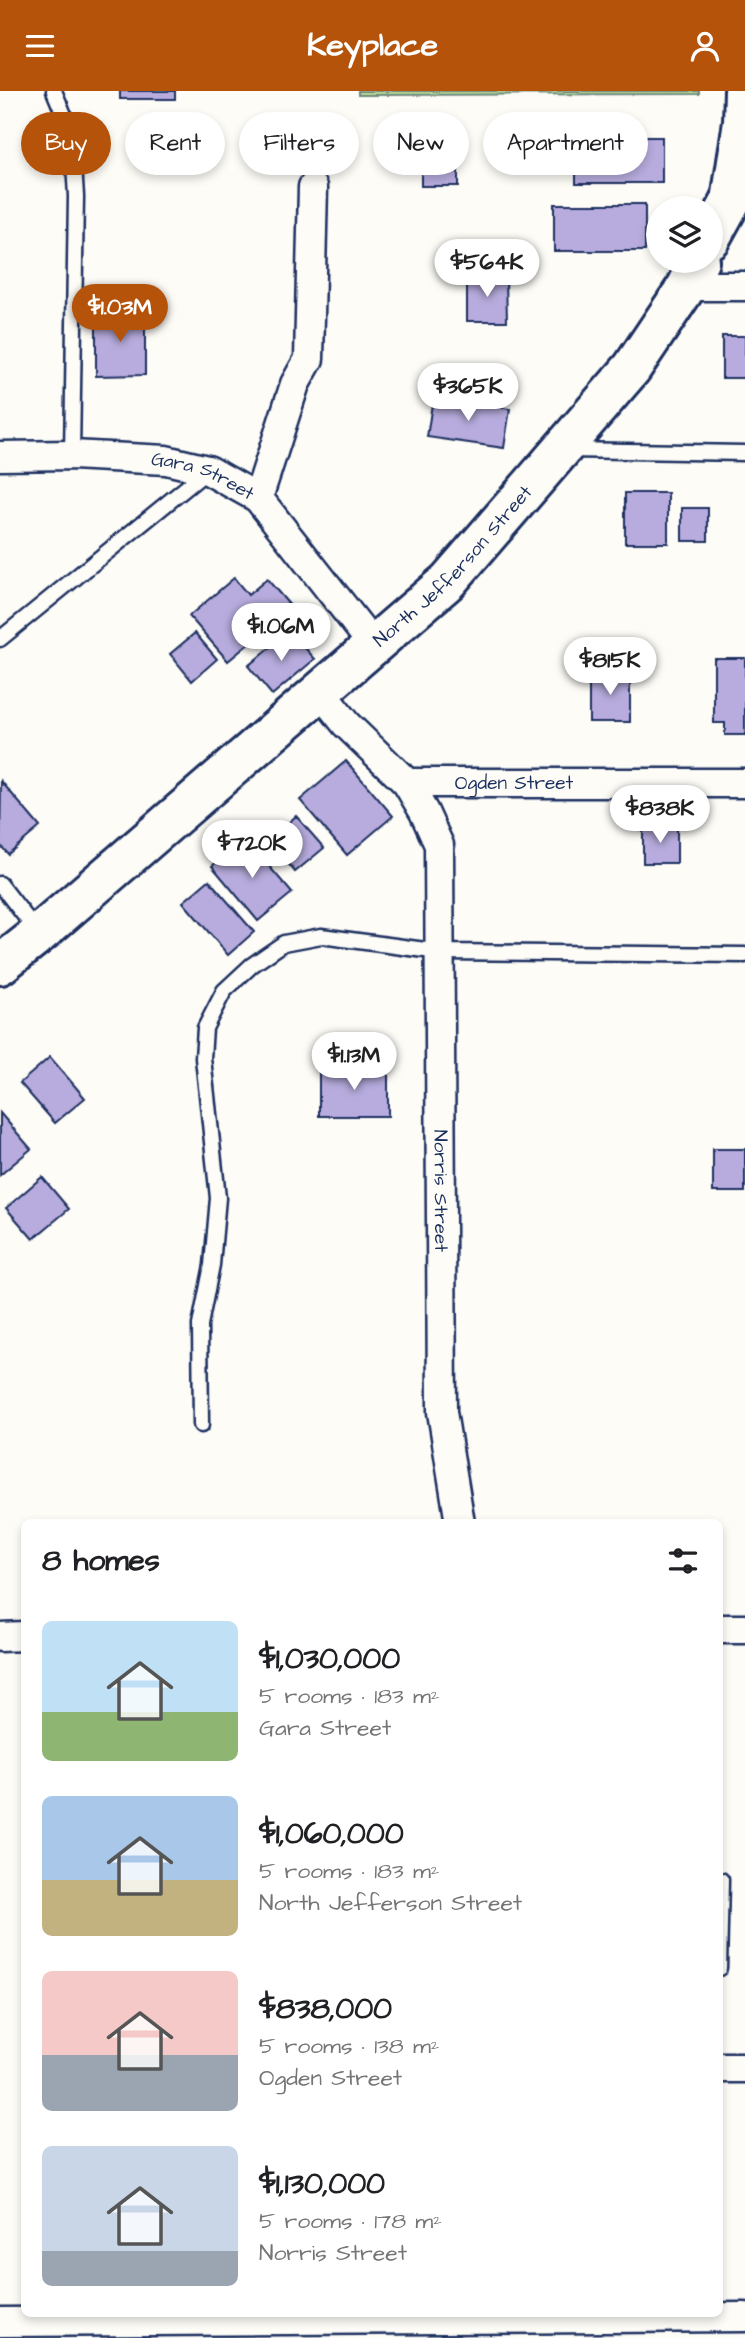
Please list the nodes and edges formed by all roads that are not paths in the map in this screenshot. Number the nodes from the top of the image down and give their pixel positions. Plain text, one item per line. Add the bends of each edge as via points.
1 (54, 91) edge
2 (744, 91) edge
3 (313, 187) dead end
4 (723, 215) edge
5 (693, 274) edge
6 (745, 286) edge
7 (563, 450) junction
8 (745, 453) edge
9 (72, 455) junction
10 (0, 456) edge
11 (208, 470) junction
12 (258, 498) junction
13 (0, 639) edge
14 (374, 646) junction
15 (319, 690) junction
16 (407, 783) junction
17 (745, 783) edge
18 (0, 884) edge
19 (39, 934) junction
20 (440, 952) junction
21 (745, 955) edge
22 (0, 965) edge
23 (201, 1425) dead end
24 (459, 1519) edge
25 (723, 1629) edge
26 (745, 1629) edge
27 (21, 1636) edge
28 (0, 1637) edge
29 (723, 2068) edge
30 (745, 2068) edge
31 (380, 2317) edge
32 (723, 2317) edge
33 (745, 2317) edge
34 (0, 2322) edge

1 - 9 lane via 72,135 76,196
2 - 4 main road via 731,201
3 - 12 street via 309,359 295,384
5 - 6 street
5 - 7 main road, North Jefferson Street via 632,368
7 - 8 lane
7 - 14 main road, North Jefferson Street via 448,581
9 - 10 street, Gara Street
9 - 11 street, Gara Street via 166,460
11 - 12 street, Gara Street
11 - 13 lane
12 - 14 street, Gara Street
14 - 15 main road, North Jefferson Street
15 - 16 street, Norris Street via 346,724
15 - 19 main road, North Jefferson Street
16 - 17 street, Ogden Street
16 - 20 street, Norris Street via 439,845
18 - 19 lane
19 - 22 main road, North Jefferson Street
20 - 21 lane
20 - 23 lane via 321,936 284,943 223,991 205,1028 203,1058 218,1198 200,1325
20 - 24 street, Norris Street via 442,1412
25 - 26 street
27 - 28 street
29 - 30 street
31 - 34 street
32 - 33 street

